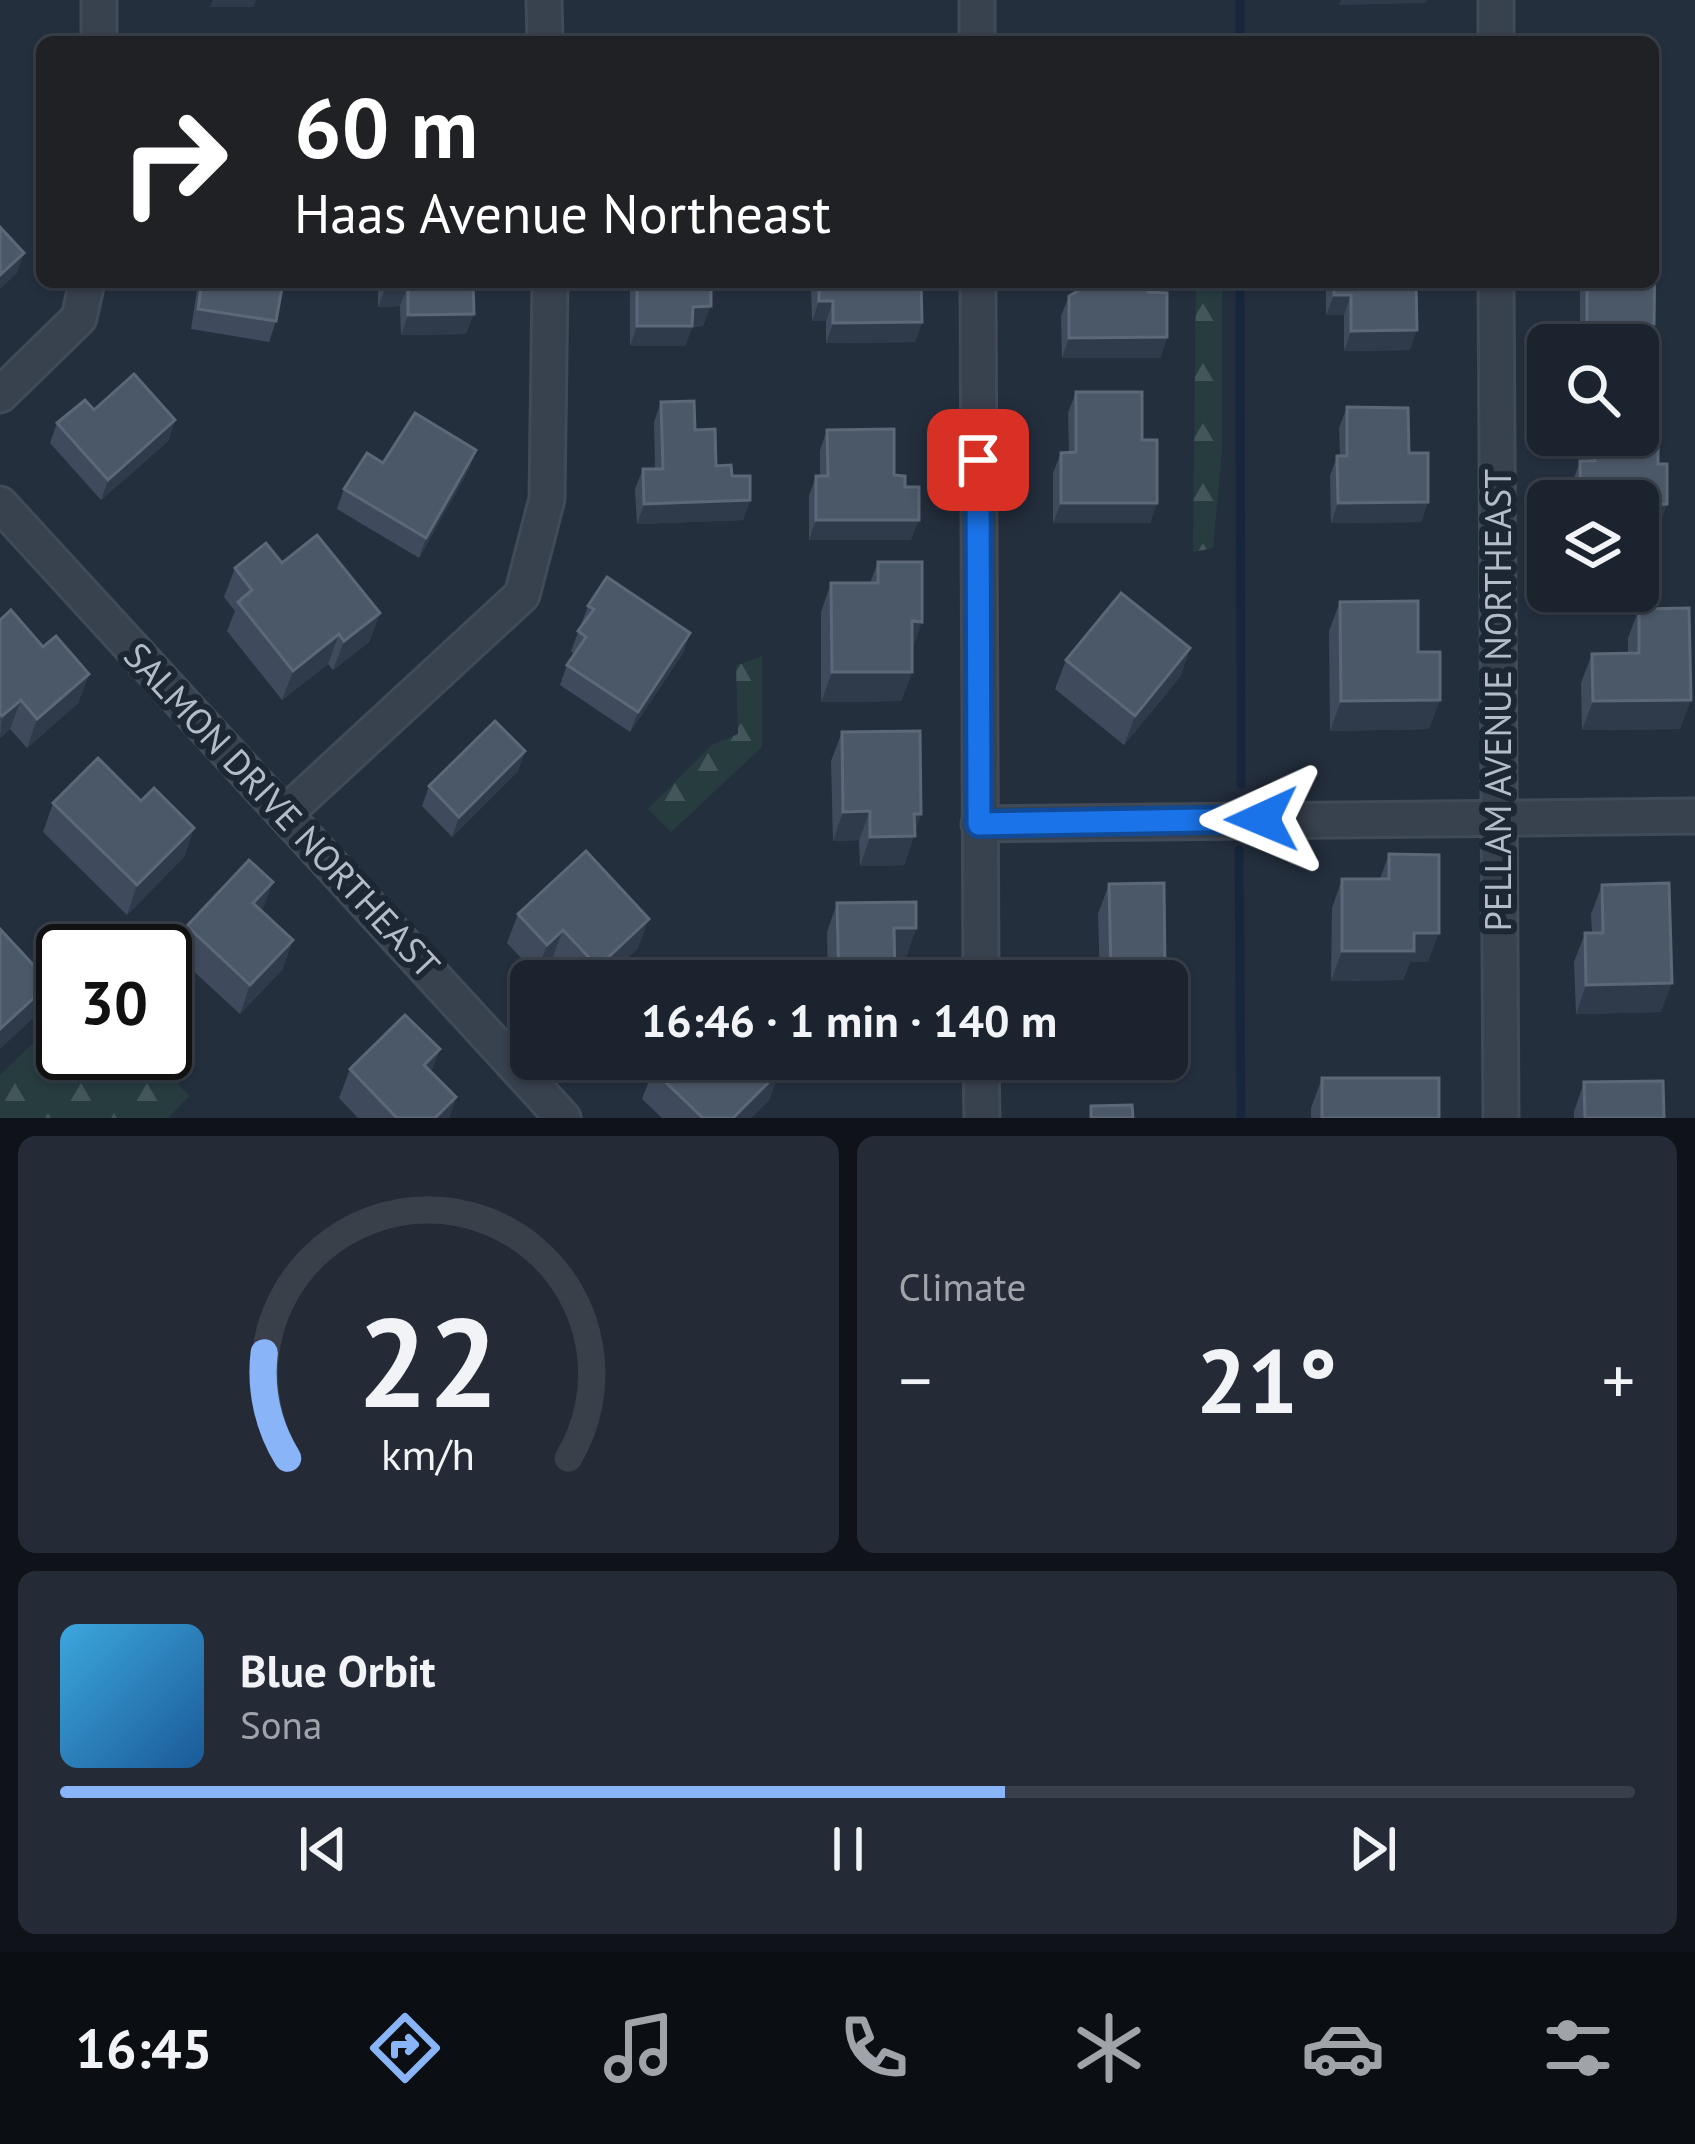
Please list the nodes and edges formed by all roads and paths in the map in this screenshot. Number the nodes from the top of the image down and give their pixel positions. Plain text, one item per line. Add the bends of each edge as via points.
1 (99, 0) edge
2 (544, 0) edge
3 (976, 0) edge
4 (1496, 0) edge
5 (99, 36) edge
6 (545, 36) edge
7 (977, 36) edge
8 (1496, 36) edge
9 (86, 288) edge
10 (550, 288) edge
11 (978, 288) edge
12 (1496, 288) edge
13 (0, 395) edge
14 (0, 504) edge
15 (286, 812) junction
16 (1497, 815) junction
17 (1695, 816) edge
18 (979, 824) junction
19 (981, 960) edge
20 (981, 1080) edge
21 (563, 1118) edge
22 (982, 1118) edge
23 (1502, 1118) edge

1 - 5 street
2 - 6 street
3 - 7 street
4 - 8 street
9 - 13 street via 79,318
10 - 15 street via 548,499 522,595
11 - 18 street
12 - 16 street, PELLAM AVENUE NORTHEAST
14 - 15 street, SALMON DRIVE NORTHEAST
15 - 21 street, SALMON DRIVE NORTHEAST
16 - 17 street
16 - 18 street
16 - 23 street, PELLAM AVENUE NORTHEAST
18 - 19 street
20 - 22 street

